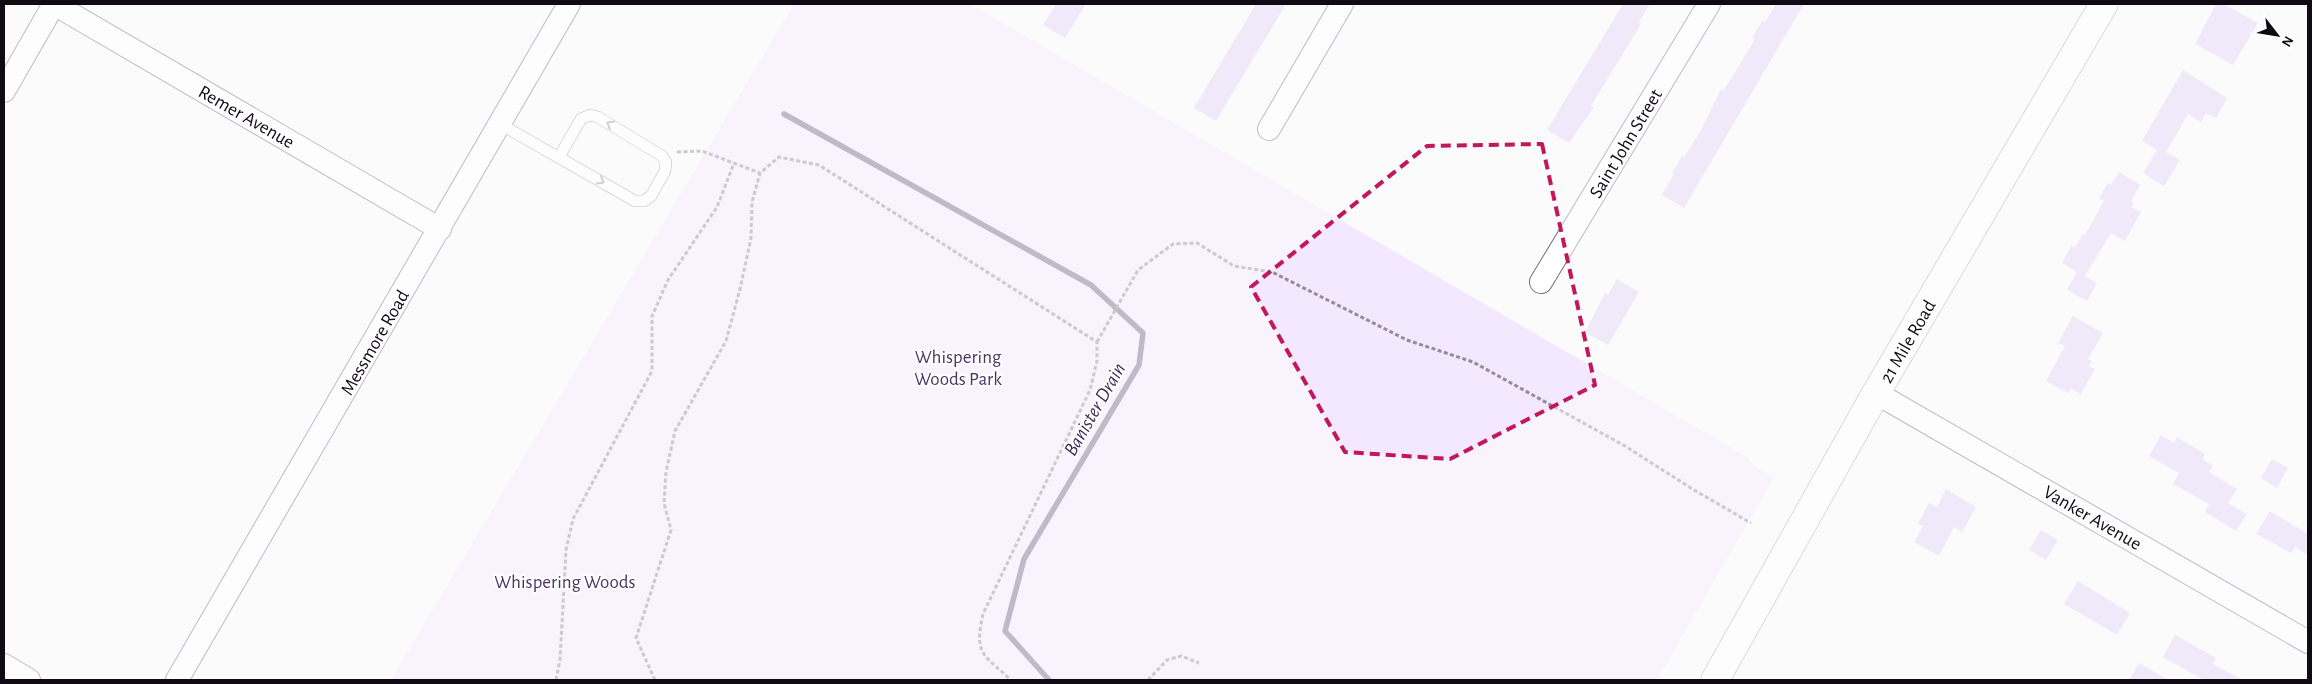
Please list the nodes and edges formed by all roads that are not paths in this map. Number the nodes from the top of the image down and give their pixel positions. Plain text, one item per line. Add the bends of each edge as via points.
1 (54, 4) edge
2 (569, 4) edge
3 (1342, 4) edge
4 (1709, 4) edge
5 (2104, 4) edge
6 (4, 91) edge
7 (500, 124) junction
8 (1268, 130) dead end
9 (559, 157) junction
10 (440, 229) junction
11 (1541, 282) dead end
12 (1876, 393) junction
13 (2308, 642) edge
14 (4, 666) edge
15 (29, 680) edge
16 (177, 680) edge
17 (1715, 680) edge

1 - 6 street
1 - 10 street, Remer Avenue
2 - 7 street, Messmore Road
3 - 8 street
4 - 11 street, Saint John Street
5 - 12 street, 21 Mile Road
7 - 9 lane
7 - 10 street, Messmore Road
9 -> 9 lane via 635,201 644,201 651,196 665,171 666,162 662,156 590,114 581,119
10 - 16 street, Messmore Road
12 - 13 street, Vanker Avenue
12 - 17 street, 21 Mile Road
14 - 15 street

